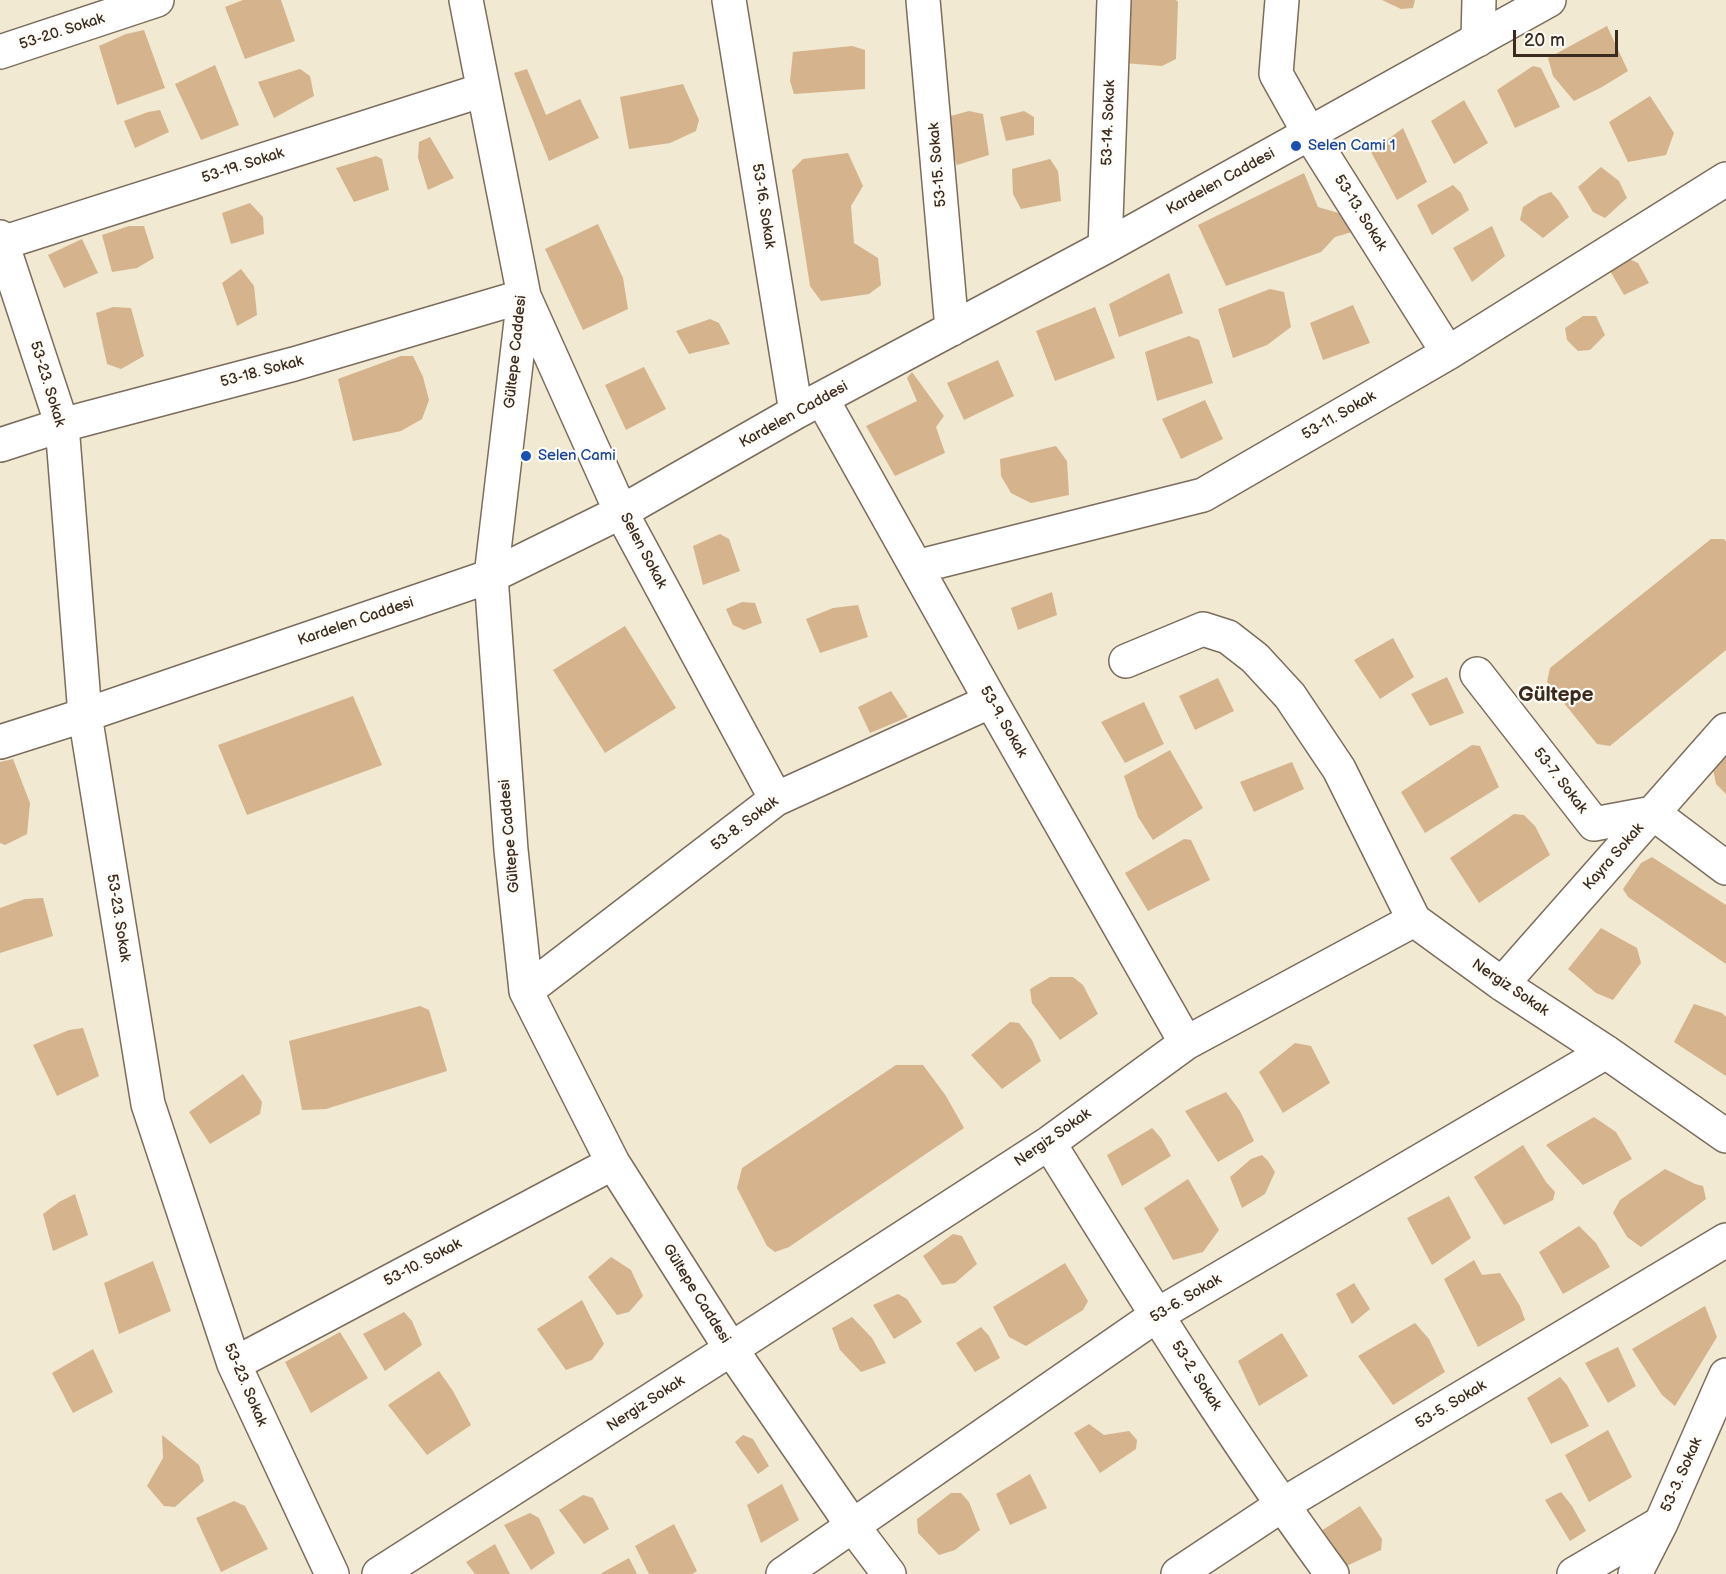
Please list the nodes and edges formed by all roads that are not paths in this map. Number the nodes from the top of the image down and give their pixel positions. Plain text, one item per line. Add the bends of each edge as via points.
1 (157, 0) edge
2 (466, 0) edge
3 (729, 0) edge
4 (924, 0) edge
5 (1114, 0) edge
6 (1282, 0) edge
7 (1479, 0) edge
8 (1550, 0) edge
9 (1478, 40) junction
10 (0, 52) edge
11 (483, 90) junction
12 (1309, 133) junction
13 (1726, 179) edge
14 (1, 240) edge
15 (1105, 247) junction
16 (524, 296) junction
17 (952, 329) junction
18 (1448, 353) junction
19 (809, 406) junction
20 (62, 425) junction
21 (0, 445) edge
22 (621, 512) junction
23 (916, 567) junction
24 (491, 576) junction
25 (1126, 661) dead end
26 (1477, 674) dead end
27 (991, 701) junction
28 (85, 715) junction
29 (1726, 729) edge
30 (0, 742) edge
31 (776, 798) junction
32 (1653, 813) junction
33 (1726, 868) edge
34 (1414, 920) junction
35 (1502, 984) junction
36 (526, 991) junction
37 (1186, 1043) junction
38 (1606, 1052) junction
39 (1726, 1136) edge
40 (1048, 1143) junction
41 (613, 1162) junction
42 (1726, 1240) edge
43 (1157, 1315) junction
44 (731, 1349) junction
45 (234, 1364) junction
46 (1726, 1375) edge
47 (1281, 1505) junction
48 (1661, 1523) junction
49 (852, 1525) junction
50 (332, 1574) edge
51 (379, 1574) edge
52 (783, 1574) edge
53 (889, 1574) edge
54 (1178, 1574) edge
55 (1332, 1574) edge
56 (1574, 1574) edge
57 (1635, 1574) edge

1 - 10 street, 53-20. Sokak
2 - 11 street, Gültepe Caddesi
3 - 19 street, 53-16. Sokak
4 - 17 street, 53-15. Sokak
5 - 15 street, 53-14. Sokak
6 - 12 street, 53-13. Sokak via 1276,74
7 - 9 street
8 - 9 street, Kardelen Caddesi
9 - 12 street, Kardelen Caddesi
11 - 14 street, 53-19. Sokak
11 - 16 street, Gültepe Caddesi
12 - 15 street, Kardelen Caddesi
12 - 18 street, 53-13. Sokak
13 - 18 street, 53-11. Sokak
14 - 20 street, 53-23. Sokak
15 - 17 street, Kardelen Caddesi
16 - 20 street, 53-18. Sokak via 294,364
16 - 22 street, Selen Sokak
16 - 24 street, Gültepe Caddesi
17 - 19 street, Kardelen Caddesi
18 - 23 street, 53-11. Sokak via 1203,495
19 - 22 street, Kardelen Caddesi
19 - 23 street, 53-9. Sokak
20 - 21 street, 53-18. Sokak
20 - 28 street, 53-23. Sokak
22 - 24 street, Kardelen Caddesi
22 - 31 street, Selen Sokak
23 - 27 street, 53-9. Sokak
24 - 28 street, Kardelen Caddesi
24 - 36 street, Gültepe Caddesi via 511,850
25 - 34 street via 1203,629 1228,637 1255,658 1290,696 1339,769
26 - 32 street, 53-7. Sokak via 1594,824
27 - 31 street, 53-8. Sokak
27 - 37 street, 53-9. Sokak
28 - 30 street, Kardelen Caddesi
28 - 45 street, 53-23. Sokak via 148,1104
29 - 32 street, Kayra Sokak
31 - 36 street, 53-8. Sokak
32 - 33 street
32 - 35 street, Kayra Sokak
34 - 35 street, Nergiz Sokak
34 - 37 street, Nergiz Sokak
35 - 38 street, Nergiz Sokak
36 - 41 street, Gültepe Caddesi
37 - 40 street, Nergiz Sokak
38 - 39 street, Nergiz Sokak
38 - 43 street, 53-6. Sokak
40 - 43 street, 53-2. Sokak
40 - 44 street, Nergiz Sokak
41 - 44 street, Gültepe Caddesi
41 - 45 street, 53-10. Sokak
42 - 47 street, 53-5. Sokak
43 - 47 street, 53-2. Sokak
43 - 49 street, 53-6. Sokak
44 - 49 street, Gültepe Caddesi
44 - 51 street, Nergiz Sokak
45 - 50 street, 53-23. Sokak
46 - 48 street, 53-3. Sokak
47 - 54 street, 53-5. Sokak
47 - 55 street, 53-2. Sokak
48 - 56 street
48 - 57 street, 53-3. Sokak
49 - 52 street, 53-6. Sokak
49 - 53 street, Gültepe Caddesi

